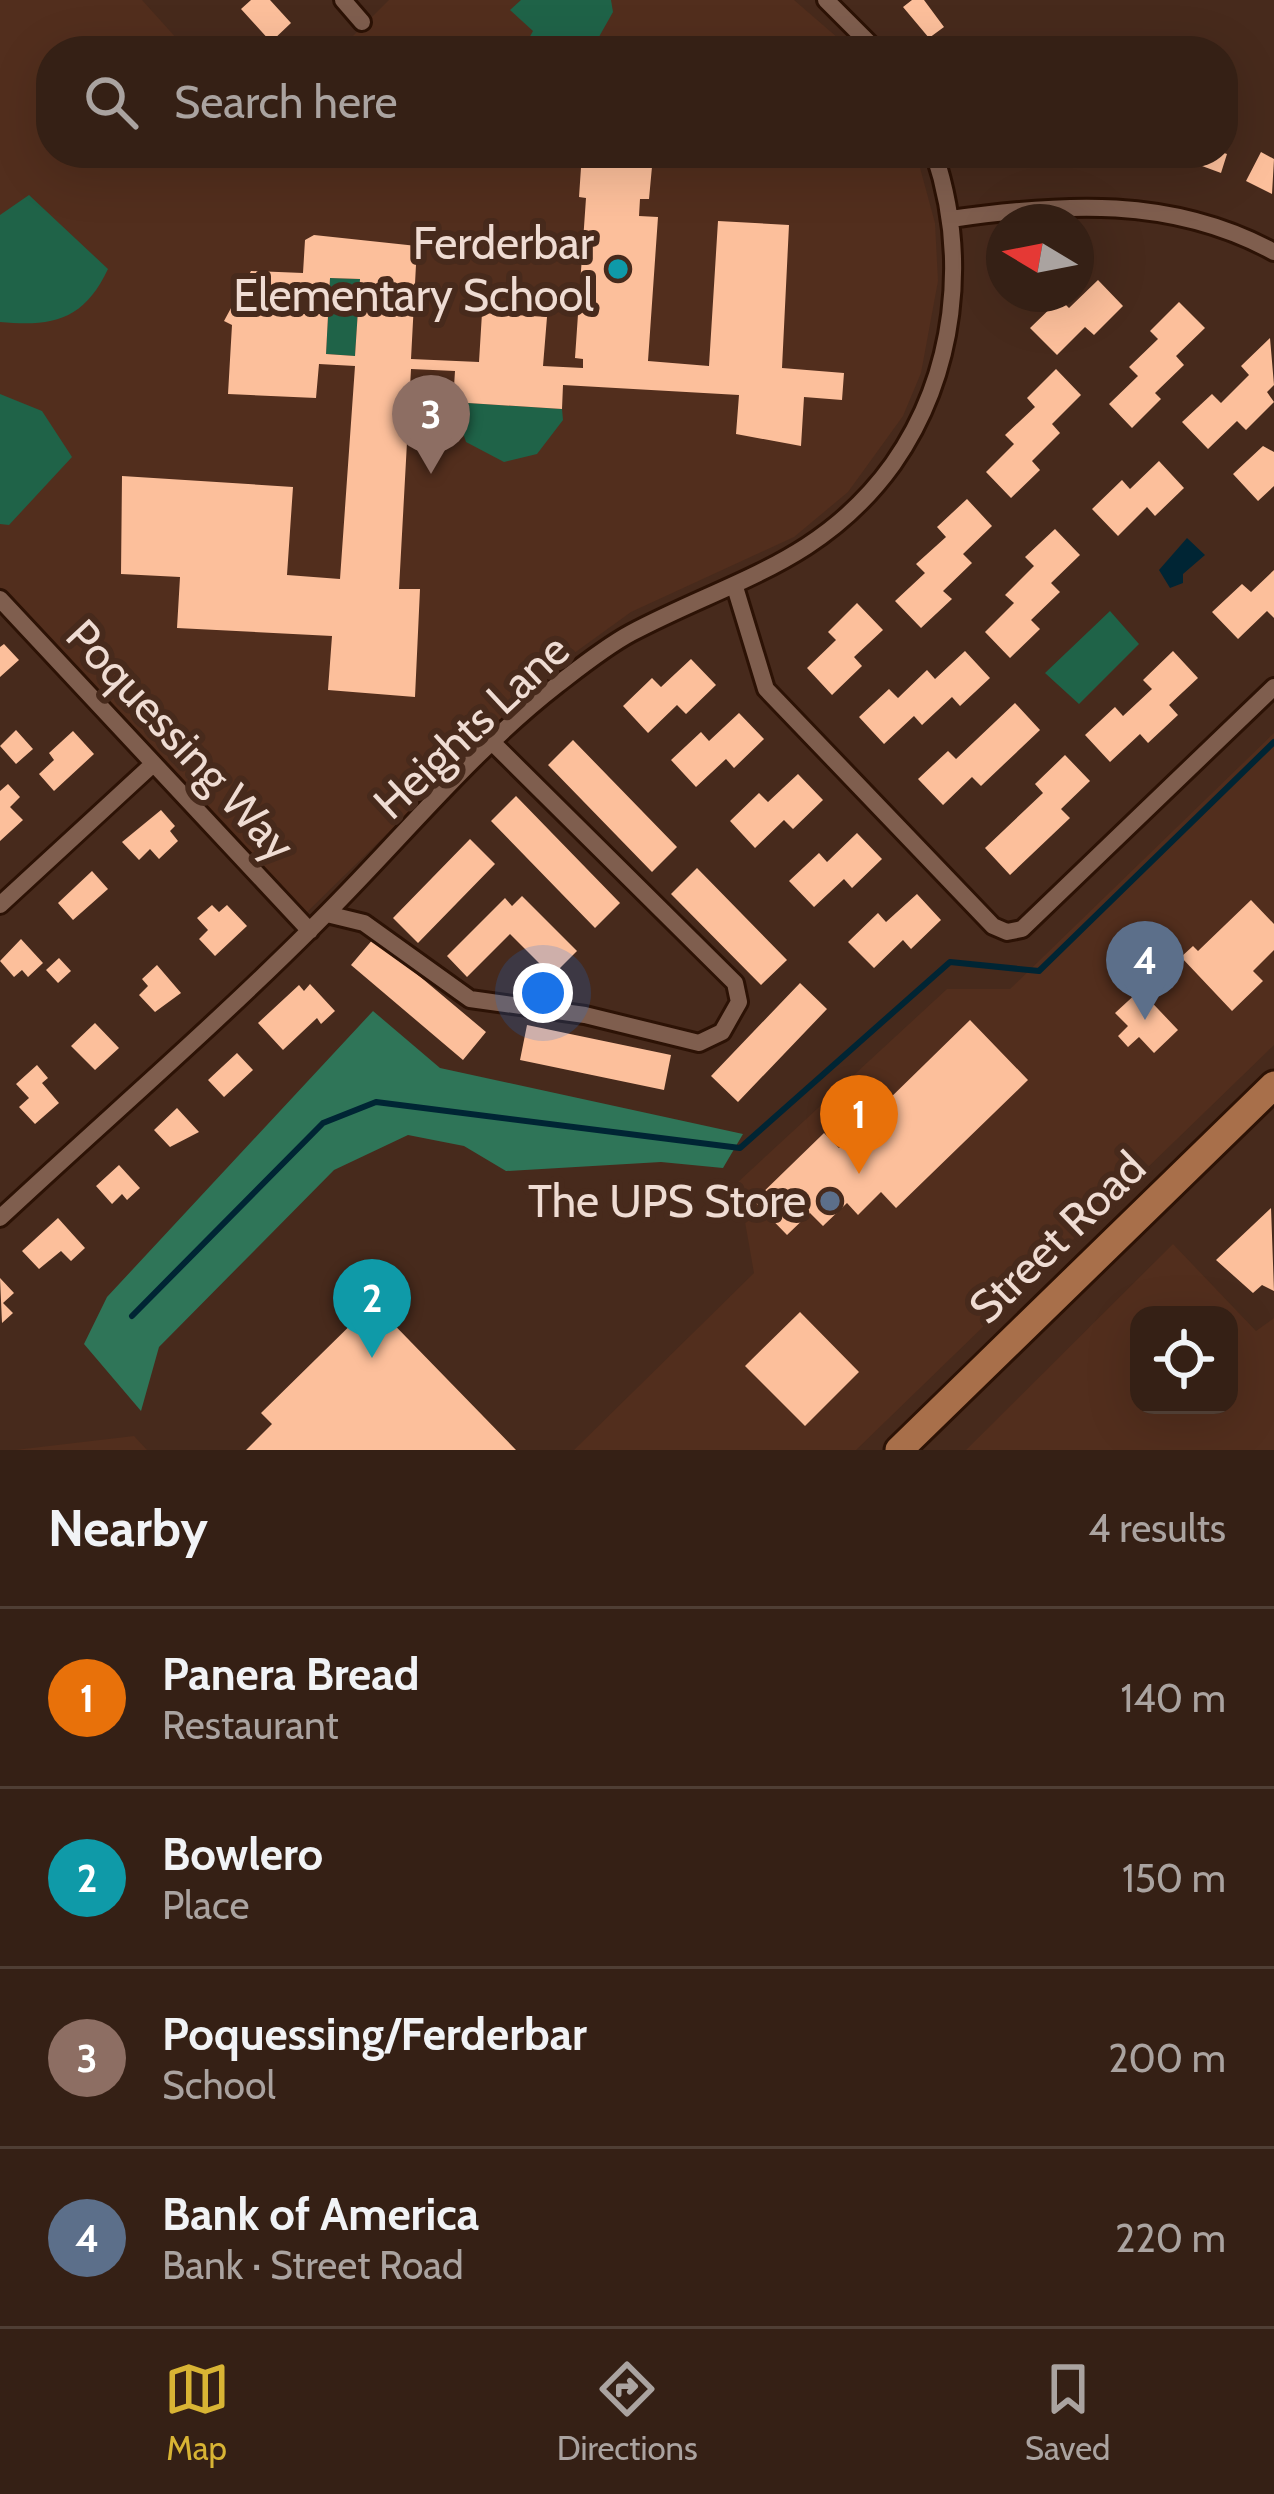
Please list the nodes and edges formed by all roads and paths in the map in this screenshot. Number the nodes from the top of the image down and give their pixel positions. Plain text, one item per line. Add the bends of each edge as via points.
1 (343, 0) edge
2 (826, 0) edge
3 (362, 22) dead end
4 (862, 36) edge
5 (938, 168) edge
6 (951, 219) junction
7 (1274, 252) edge
8 (735, 587) junction
9 (0, 599) edge
10 (1274, 687) edge
11 (494, 744) junction
12 (153, 764) junction
13 (0, 905) edge
14 (326, 914) junction
15 (310, 931) junction
16 (1269, 1101) edge
17 (0, 1217) edge
18 (899, 1450) edge

1 - 3 street
2 - 4 street
5 - 6 street, Heights Lane
6 - 7 street via 1080,205 1135,208 1208,224
6 - 8 street, Heights Lane via 948,331 928,402 904,448 820,540
8 - 10 street via 766,689 1007,932 1022,929
8 - 11 street, Heights Lane via 626,635
9 - 12 street, Poquessing Way
11 - 14 street, Heights Lane
11 - 14 street via 735,983 739,1002 722,1033 699,1043 470,999 364,922
12 - 13 street
12 - 15 street, Poquessing Way
14 - 15 street, Heights Lane
15 - 17 street, Heights Lane
16 - 18 main road, Street Road

